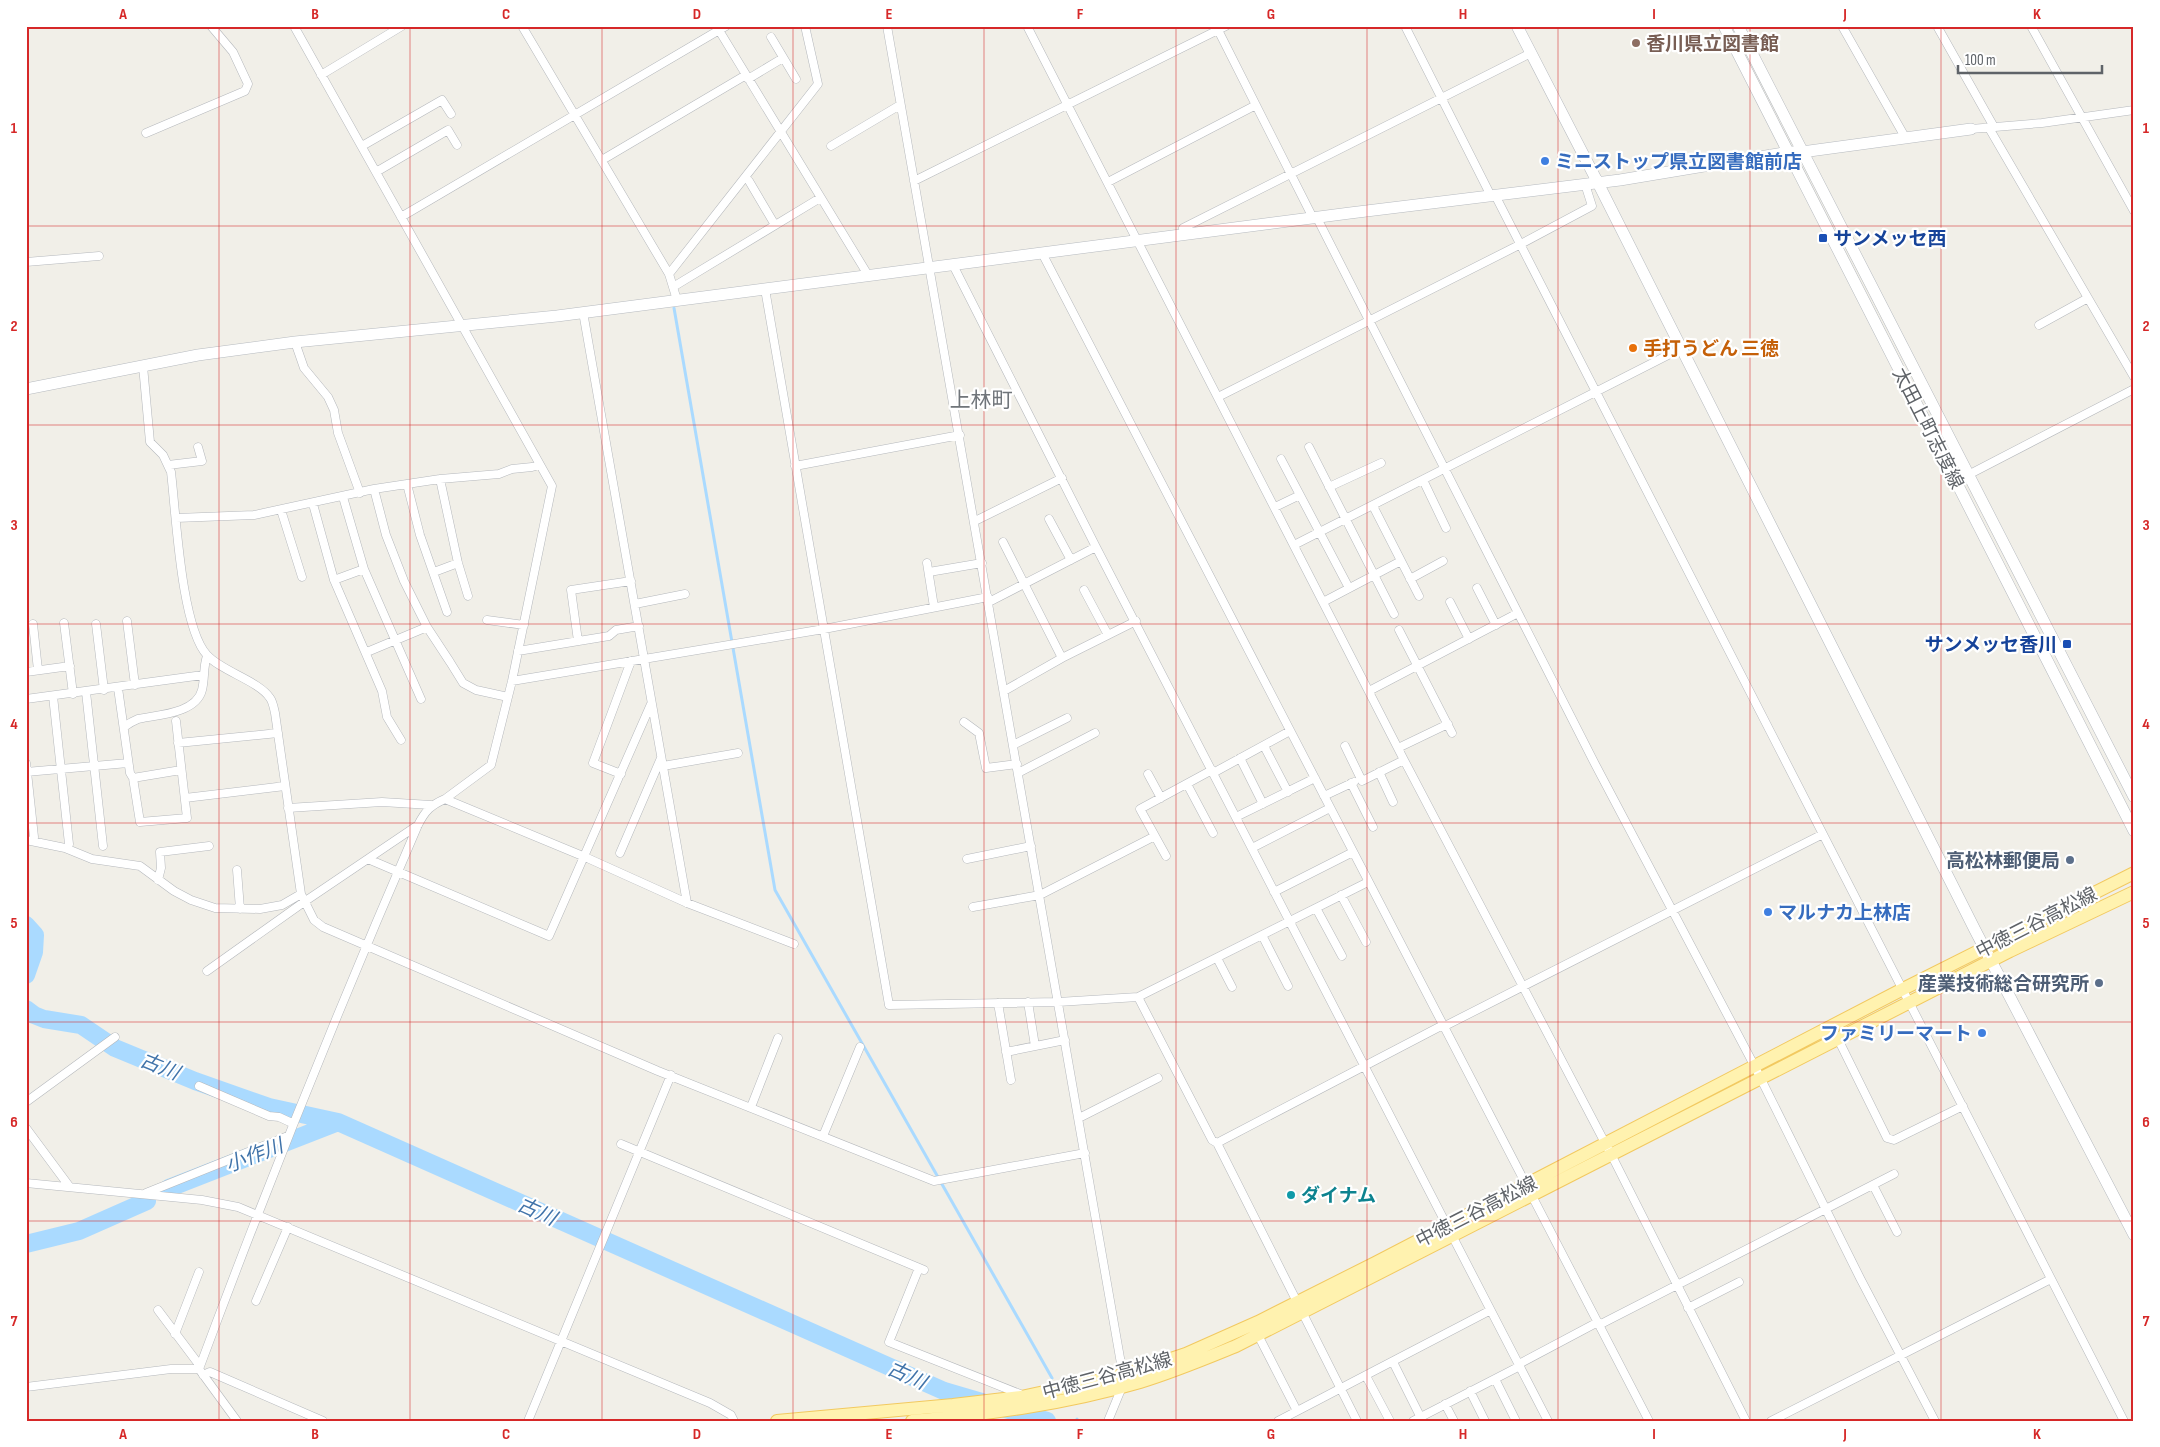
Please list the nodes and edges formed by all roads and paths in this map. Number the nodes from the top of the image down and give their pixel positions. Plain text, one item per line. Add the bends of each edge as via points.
1 (211, 26) edge
2 (294, 26) edge
3 (402, 26) edge
4 (522, 26) edge
5 (805, 26) edge
6 (887, 26) edge
7 (1027, 26) edge
8 (1226, 26) edge
9 (1405, 26) edge
10 (1517, 26) edge
11 (1724, 26) edge
12 (1738, 26) edge
13 (1842, 26) edge
14 (1937, 26) edge
15 (2031, 26) edge
16 (721, 28) edge
17 (1217, 28) edge
18 (771, 37) dead end
19 (1531, 53) junction
20 (783, 58) junction
21 (321, 75) junction
22 (747, 77) junction
23 (796, 80) dead end
24 (1442, 98) junction
25 (900, 105) junction
26 (1256, 105) junction
27 (1067, 106) junction
28 (2134, 110) edge
29 (451, 114) dead end
30 (575, 115) junction
31 (2083, 117) junction
32 (1992, 128) junction
33 (1972, 129) joint
34 (780, 132) junction
35 (146, 133) dead end
36 (1905, 138) junction
37 (457, 145) dead end
38 (362, 146) junction
39 (831, 146) dead end
40 (1789, 152) junction
41 (1802, 152) junction
42 (602, 160) junction
43 (376, 172) junction
44 (1290, 174) junction
45 (749, 181) dead end
46 (914, 181) junction
47 (1108, 182) junction
48 (1598, 183) junction
49 (1585, 184) junction
50 (1493, 195) junction
51 (820, 198) junction
52 (2134, 211) edge
53 (401, 218) junction
54 (1315, 218) junction
55 (775, 225) junction
56 (1184, 235) junction
57 (1138, 240) junction
58 (1519, 245) junction
59 (1042, 253) junction
60 (99, 256) dead end
61 (26, 262) edge
62 (953, 265) junction
63 (930, 268) junction
64 (670, 274) junction
65 (868, 275) junction
66 (673, 287) junction
67 (765, 289) junction
68 (2088, 298) junction
69 (678, 300) junction
70 (583, 312) junction
71 (1369, 320) junction
72 (2039, 325) dead end
73 (463, 326) junction
74 (295, 342) junction
75 (1682, 348) junction
76 (143, 366) junction
77 (2134, 378) edge
78 (26, 389) edge
79 (2134, 389) edge
80 (1594, 391) junction
81 (1218, 397) junction
82 (960, 435) junction
83 (198, 447) dead end
84 (1309, 447) dead end
85 (1281, 459) dead end
86 (537, 461) junction
87 (1381, 462) dead end
88 (168, 465) junction
89 (795, 466) junction
90 (1445, 468) junction
91 (1968, 475) junction
92 (1062, 478) junction
93 (440, 479) junction
94 (1423, 480) junction
95 (407, 484) junction
96 (1330, 487) junction
97 (374, 490) junction
98 (360, 493) junction
99 (1300, 494) junction
100 (343, 497) junction
101 (313, 504) junction
102 (1373, 506) junction
103 (1275, 507) junction
104 (281, 510) junction
105 (176, 518) junction
106 (1049, 519) dead end
107 (1346, 520) junction
108 (974, 521) junction
109 (1446, 528) dead end
110 (1320, 532) junction
111 (1003, 542) dead end
112 (1294, 545) junction
113 (1096, 547) junction
114 (1071, 560) junction
115 (1401, 561) junction
116 (1443, 561) dead end
117 (927, 563) dead end
118 (982, 563) junction
119 (458, 564) junction
120 (364, 569) junction
121 (434, 572) junction
122 (929, 572) junction
123 (1375, 575) junction
124 (302, 577) dead end
125 (1410, 578) junction
126 (334, 580) junction
127 (631, 581) junction
128 (1025, 584) junction
129 (1349, 588) junction
130 (1477, 588) dead end
131 (1084, 590) dead end
132 (685, 594) dead end
133 (468, 596) dead end
134 (1419, 596) dead end
135 (988, 600) junction
136 (1323, 602) junction
137 (1450, 602) dead end
138 (635, 604) junction
139 (934, 607) junction
140 (446, 612) dead end
141 (1518, 613) junction
142 (1394, 614) dead end
143 (487, 620) dead end
144 (127, 621) dead end
145 (1136, 621) junction
146 (64, 623) dead end
147 (33, 624) dead end
148 (96, 624) dead end
149 (524, 624) junction
150 (1496, 625) junction
151 (639, 626) junction
152 (427, 627) junction
153 (824, 629) junction
154 (1399, 630) dead end
155 (1108, 635) junction
156 (1469, 639) junction
157 (396, 640) junction
158 (578, 641) junction
159 (518, 651) junction
160 (367, 652) junction
161 (207, 656) junction
162 (644, 658) junction
163 (1062, 658) junction
164 (631, 661) junction
165 (70, 666) junction
166 (1418, 666) junction
167 (38, 670) junction
168 (26, 672) edge
169 (203, 675) junction
170 (512, 681) junction
171 (136, 685) junction
172 (118, 688) junction
173 (104, 690) junction
174 (1004, 691) junction
175 (1369, 691) junction
176 (86, 692) junction
177 (73, 694) junction
178 (53, 696) junction
179 (508, 697) junction
180 (421, 698) dead end
181 (26, 699) edge
182 (652, 702) junction
183 (1067, 718) dead end
184 (176, 720) dead end
185 (964, 722) dead end
186 (1448, 724) junction
187 (124, 727) junction
188 (1290, 732) junction
189 (278, 733) junction
190 (1095, 733) dead end
191 (1452, 733) dead end
192 (401, 740) dead end
193 (178, 743) junction
194 (1013, 745) junction
195 (1264, 746) junction
196 (1345, 746) dead end
197 (1398, 748) junction
198 (738, 752) dead end
199 (1240, 758) junction
200 (1404, 760) junction
201 (662, 762) junction
202 (26, 763) edge
203 (128, 763) junction
204 (1017, 764) junction
205 (94, 766) junction
206 (61, 769) junction
207 (181, 770) junction
208 (27, 772) edge
209 (1213, 772) junction
210 (1379, 772) junction
211 (1018, 773) junction
212 (621, 774) junction
213 (1148, 774) dead end
214 (133, 778) junction
215 (1315, 778) junction
216 (1361, 778) junction
217 (1351, 783) junction
218 (1187, 784) junction
219 (285, 786) junction
220 (1288, 792) junction
221 (1324, 796) junction
222 (2134, 797) edge
223 (185, 798) junction
224 (1161, 798) junction
225 (445, 799) junction
226 (1393, 802) dead end
227 (1263, 804) junction
228 (431, 805) junction
229 (288, 808) junction
230 (1330, 808) junction
231 (1236, 817) junction
232 (418, 825) junction
233 (1373, 827) dead end
234 (2134, 831) edge
235 (1213, 833) dead end
236 (1822, 835) junction
237 (1155, 836) junction
238 (30, 838) edge
239 (69, 844) dead end
240 (103, 846) dead end
241 (209, 846) dead end
242 (1031, 846) junction
243 (1252, 848) junction
244 (1353, 852) junction
245 (620, 853) dead end
246 (984, 856) junction
247 (1166, 856) dead end
248 (585, 857) junction
249 (368, 859) junction
250 (967, 859) dead end
251 (986, 865) dead end
252 (237, 870) dead end
253 (397, 873) junction
254 (2134, 873) edge
255 (158, 880) junction
256 (1368, 882) junction
257 (1274, 892) junction
258 (2134, 892) edge
259 (1040, 895) junction
260 (1341, 895) junction
261 (302, 898) junction
262 (687, 903) junction
263 (973, 907) dead end
264 (1316, 908) junction
265 (240, 909) junction
266 (1671, 911) junction
267 (1290, 921) junction
268 (1262, 935) junction
269 (1366, 942) dead end
270 (794, 944) dead end
271 (366, 946) junction
272 (1984, 948) junction
273 (1342, 956) dead end
274 (1217, 958) junction
275 (1991, 961) junction
276 (207, 970) dead end
277 (1288, 986) dead end
278 (1522, 986) junction
279 (1232, 987) dead end
280 (1903, 989) junction
281 (1138, 997) junction
282 (1028, 1002) junction
283 (1058, 1002) junction
284 (998, 1003) junction
285 (1910, 1003) junction
286 (1443, 1026) junction
287 (115, 1037) dead end
288 (778, 1038) dead end
289 (1838, 1039) junction
290 (1065, 1040) junction
291 (1035, 1046) junction
292 (860, 1047) dead end
293 (1006, 1052) junction
294 (1364, 1066) junction
295 (1755, 1067) junction
296 (670, 1074) junction
297 (1158, 1078) dead end
298 (1760, 1079) junction
299 (1011, 1080) dead end
300 (199, 1086) dead end
301 (26, 1102) edge
302 (1963, 1106) junction
303 (751, 1107) junction
304 (1078, 1118) junction
305 (293, 1121) junction
306 (26, 1128) edge
307 (823, 1136) junction
308 (287, 1138) junction
309 (1217, 1143) junction
310 (621, 1144) dead end
311 (1608, 1149) junction
312 (638, 1151) junction
313 (1085, 1153) junction
314 (1894, 1174) dead end
315 (26, 1183) edge
316 (1873, 1185) junction
317 (69, 1186) junction
318 (1529, 1190) junction
319 (143, 1194) junction
320 (1825, 1208) junction
321 (256, 1214) junction
322 (288, 1227) junction
323 (1450, 1231) junction
324 (1897, 1232) dead end
325 (2134, 1235) edge
326 (199, 1272) dead end
327 (2051, 1279) junction
328 (1738, 1282) dead end
329 (1677, 1285) junction
330 (256, 1301) dead end
331 (1301, 1307) junction
332 (1688, 1308) junction
333 (158, 1310) dead end
334 (1490, 1311) junction
335 (1598, 1324) junction
336 (175, 1334) junction
337 (1258, 1335) junction
338 (561, 1341) junction
339 (1901, 1354) junction
340 (1393, 1362) junction
341 (1519, 1365) junction
342 (201, 1370) junction
343 (1366, 1376) junction
344 (1494, 1379) junction
345 (1122, 1381) junction
346 (26, 1387) edge
347 (1341, 1389) junction
348 (1470, 1391) junction
349 (1023, 1396) junction
350 (1446, 1404) junction
351 (1297, 1411) junction
352 (808, 1419) edge
353 (1422, 1419) edge
354 (237, 1421) edge
355 (324, 1421) edge
356 (528, 1421) edge
357 (734, 1421) edge
358 (776, 1421) edge
359 (912, 1421) edge
360 (1108, 1421) edge
361 (1278, 1421) edge
362 (1357, 1421) edge
363 (1390, 1421) edge
364 (1413, 1421) edge
365 (1454, 1421) edge
366 (1485, 1421) edge
367 (1516, 1421) edge
368 (1548, 1421) edge
369 (1649, 1421) edge
370 (1746, 1421) edge
371 (1772, 1421) edge
372 (1936, 1421) edge
373 (2124, 1421) edge

1 - 35 street via 234,52 248,84 245,90
2 - 21 street
3 - 21 street
4 - 30 street
5 - 34 street via 818,84
6 - 25 street
7 - 27 street
8 - 17 street
9 - 24 street
10 - 19 street
11 - 40 street, 太田上町志度線
12 - 41 street, 太田上町志度線
13 - 36 street
14 - 32 street
15 - 31 street
16 - 22 street
16 - 30 street
17 - 26 street
17 - 27 street via 1146,68 1139,68
18 - 20 street
19 - 24 street
19 - 48 street
20 - 22 street
20 - 23 street
21 - 38 street
22 - 34 street
22 - 42 street
24 - 44 street
24 - 50 street
25 - 39 street
25 - 46 street
26 - 44 street
26 - 47 street
27 - 46 street
27 - 47 street
28 - 31 street
29 - 38 street via 442,100
30 - 42 street
30 - 53 street
31 - 32 street
31 - 52 street
32 - 33 street
32 - 68 street
33 - 36 street
34 - 51 street
34 - 64 street
36 - 41 street
37 - 43 street via 448,130
38 - 43 street
40 - 41 street
40 - 48 street
40 - 234 street, 太田上町志度線
41 - 91 street, 太田上町志度線
42 - 64 street
43 - 53 street
44 - 54 street
44 - 56 street via 1183,228
45 - 55 street
46 - 63 street
47 - 57 street
48 - 49 street
48 - 75 street
49 - 50 street
49 - 58 street via 1592,206
50 - 54 street
50 - 58 street
51 - 55 street
51 - 65 street
53 - 73 street
54 - 56 street
54 - 71 street
55 - 66 street
56 - 57 street
57 - 59 street
57 - 81 street
58 - 71 street
58 - 80 street
59 - 62 street
59 - 188 street
60 - 61 street
62 - 63 street
62 - 92 street
63 - 65 street
63 - 82 street
64 - 66 street
65 - 67 street
66 - 69 street
67 - 69 street
67 - 89 street
68 - 72 street
68 - 77 street
69 - 70 street
70 - 73 street
70 - 127 street
71 - 81 street
71 - 90 street
73 - 74 street
73 - 86 street
74 - 76 street
74 - 98 street via 304,368 328,397 334,410 338,433
75 - 80 street
75 - 272 street
76 - 78 street
76 - 88 street via 150,442
79 - 91 street
80 - 90 street
80 - 236 street
81 - 103 street
82 - 89 street
82 - 108 street
83 - 88 street via 202,461
84 - 96 street
85 - 99 street
86 - 93 street via 532,468
86 - 149 street via 552,486
87 - 96 street
88 - 105 street
89 - 153 street
90 - 94 street
90 - 141 street
91 - 222 street, 太田上町志度線
92 - 108 street
92 - 113 street
93 - 95 street
93 - 119 street
94 - 102 street
94 - 109 street
95 - 97 street
95 - 121 street via 420,535
96 - 107 street
97 - 98 street
97 - 152 street via 386,535
98 - 100 street
99 - 103 street
99 - 110 street
100 - 101 street
100 - 120 street
101 - 104 street
101 - 126 street
102 - 107 street
102 - 115 street
103 - 112 street
104 - 105 street via 254,515
104 - 124 street
105 - 161 street via 185,600
106 - 114 street
107 - 110 street
107 - 123 street
108 - 118 street
110 - 112 street
110 - 129 street
111 - 128 street
112 - 136 street
113 - 114 street
113 - 145 street
114 - 128 street
115 - 123 street
115 - 125 street
116 - 125 street
117 - 122 street
118 - 122 street
118 - 135 street
119 - 121 street
119 - 133 street
120 - 126 street
120 - 157 street
121 - 140 street
122 - 139 street
123 - 129 street
123 - 142 street
125 - 134 street
126 - 160 street
127 - 138 street
127 - 158 street via 571,590
128 - 135 street
128 - 163 street
129 - 136 street
130 - 150 street
131 - 155 street
132 - 138 street
135 - 139 street
135 - 174 street
136 - 175 street
137 - 156 street
138 - 151 street
139 - 153 street
141 - 150 street
141 - 266 street
143 - 149 street
144 - 171 street
145 - 155 street
145 - 209 street
146 - 165 street
147 - 167 street
148 - 173 street
149 - 159 street
150 - 156 street
151 - 158 street via 616,630 609,636
151 - 162 street
152 - 157 street
152 - 179 street via 463,683 476,690
153 - 162 street
153 - 284 street via 889,1005
154 - 166 street
155 - 163 street
156 - 166 street
157 - 160 street
157 - 180 street
158 - 159 street
159 - 170 street
160 - 192 street via 382,691 387,717
161 - 169 street
161 - 189 street via 270,698
162 - 164 street
162 - 182 street
163 - 174 street
164 - 170 street
164 - 212 street via 593,762
165 - 167 street
165 - 177 street
166 - 175 street
166 - 186 street
167 - 168 street
169 - 171 street
169 - 187 street via 202,690 188,707 136,720
170 - 179 street
171 - 172 street
172 - 173 street
172 - 187 street
173 - 176 street
174 - 194 street
175 - 197 street
176 - 177 street
176 - 205 street
177 - 178 street
178 - 181 street
178 - 206 street
179 - 225 street via 491,765
182 - 201 street
182 - 212 street
183 - 194 street
184 - 193 street
185 - 204 street via 979,733 986,768
186 - 191 street
186 - 197 street
187 - 203 street
188 - 195 street
188 - 215 street
189 - 193 street
189 - 219 street
190 - 211 street
193 - 207 street
194 - 204 street
195 - 199 street
195 - 220 street
196 - 216 street
197 - 200 street
198 - 201 street
199 - 209 street
199 - 227 street
200 - 210 street
200 - 278 street
201 - 245 street
201 - 262 street
202 - 208 street
203 - 205 street
203 - 214 street
204 - 211 street
205 - 206 street
205 - 240 street
206 - 208 street
206 - 239 street
207 - 214 street
207 - 223 street
208 - 238 street
209 - 218 street
209 - 231 street
210 - 216 street via 1362,781
210 - 226 street
211 - 242 street
212 - 248 street
213 - 224 street
214 - 223 street via 140,822 187,818
215 - 220 street
215 - 221 street
216 - 217 street
217 - 221 street
217 - 233 street
218 - 224 street
218 - 235 street
219 - 223 street
219 - 229 street
220 - 227 street
221 - 230 street
224 - 237 street via 1140,809
225 - 228 street
225 - 248 street
227 - 231 street
228 - 229 street via 382,802
228 - 232 street
229 - 261 street
230 - 243 street
230 - 244 street
231 - 243 street
232 - 249 street
232 - 253 street
236 - 266 street
236 - 280 street
237 - 247 street
237 - 259 street
238 - 255 street via 92,859 140,866
241 - 255 street via 160,852
242 - 246 street
242 - 259 street
243 - 257 street
244 - 256 street
244 - 257 street
246 - 250 street
246 - 251 street
248 - 253 street via 549,936
248 - 262 street
249 - 253 street
249 - 261 street
252 - 265 street
253 - 271 street
254 - 272 main road, 中徳三谷高松線
255 - 265 street via 191,900 215,908
256 - 260 street
256 - 286 street
257 - 267 street
258 - 275 main road, 中徳三谷高松線
259 - 263 street
259 - 283 street
260 - 264 street
260 - 269 street
261 - 265 street via 260,909
261 - 271 street via 314,920 323,927
261 - 276 street
262 - 270 street
264 - 267 street
264 - 273 street
266 - 278 street
266 - 295 street
267 - 268 street
267 - 294 street
268 - 274 street
268 - 277 street
271 - 296 street
271 - 305 street
272 - 275 street
272 - 280 main road, 中徳三谷高松線
274 - 279 street
274 - 281 street
275 - 285 main road, 中徳三谷高松線
275 - 325 street
278 - 286 street
278 - 311 street
280 - 285 street
280 - 295 main road, 中徳三谷高松線
281 - 283 street
281 - 309 street via 1212,1140
282 - 283 street
282 - 284 street
282 - 291 street
283 - 290 street
284 - 293 street
285 - 289 main road, 中徳三谷高松線
285 - 302 street
286 - 294 street
286 - 318 street
287 - 301 street
288 - 303 street
289 - 298 main road, 中徳三谷高松線
289 - 302 street via 1887,1138 1894,1140
290 - 291 street
290 - 304 street
291 - 293 street
292 - 307 street
293 - 299 street
294 - 309 street
294 - 323 street
295 - 298 street
295 - 311 main road, 中徳三谷高松線
296 - 303 street
296 - 312 street
297 - 304 street
298 - 311 main road, 中徳三谷高松線
298 - 320 street
300 - 305 street via 269,1116
302 - 327 street
303 - 307 street
304 - 313 street
305 - 308 street
306 - 317 street
307 - 313 street via 934,1181
308 - 319 street
308 - 321 street
309 - 331 street
310 - 312 street
311 - 318 main road, 中徳三谷高松線
311 - 329 street
312 - 338 street
312 - 349 street via 922,1269 889,1342
313 - 345 street
314 - 316 street
315 - 317 street
316 - 320 street
316 - 324 street
317 - 319 street
318 - 323 main road, 中徳三谷高松線
318 - 335 street
319 - 321 street via 202,1200
320 - 329 street
320 - 339 street
321 - 322 street
321 - 342 street
322 - 330 street
322 - 338 street
323 - 331 main road, 中徳三谷高松線
323 - 334 street
326 - 336 street
327 - 339 street
327 - 373 street
328 - 332 street
329 - 332 street
329 - 335 street
331 - 337 main road, 中徳三谷高松線
331 - 345 main road, 中徳三谷高松線
331 - 347 street
332 - 370 street
333 - 336 street
334 - 340 street
334 - 341 street
335 - 341 street
335 - 369 street
336 - 342 street
337 - 345 main road, 中徳三谷高松線 via 1190,1364
337 - 351 street
338 - 356 street
338 - 357 street via 710,1403 731,1415
339 - 371 street
339 - 372 street
340 - 343 street
340 - 353 street
341 - 344 street
341 - 368 street
342 - 346 street via 172,1369
342 - 354 street
342 - 355 street
343 - 347 street
343 - 363 street
344 - 348 street
344 - 367 street
345 - 349 main road, 中徳三谷高松線
345 - 359 main road, 中徳三谷高松線 via 1040,1406
345 - 360 street
347 - 351 street
347 - 362 street
348 - 350 street
348 - 366 street
349 - 352 main road, 中徳三谷高松線
350 - 353 street
350 - 365 street
351 - 361 street
352 - 358 main road, 中徳三谷高松線
353 - 364 street

